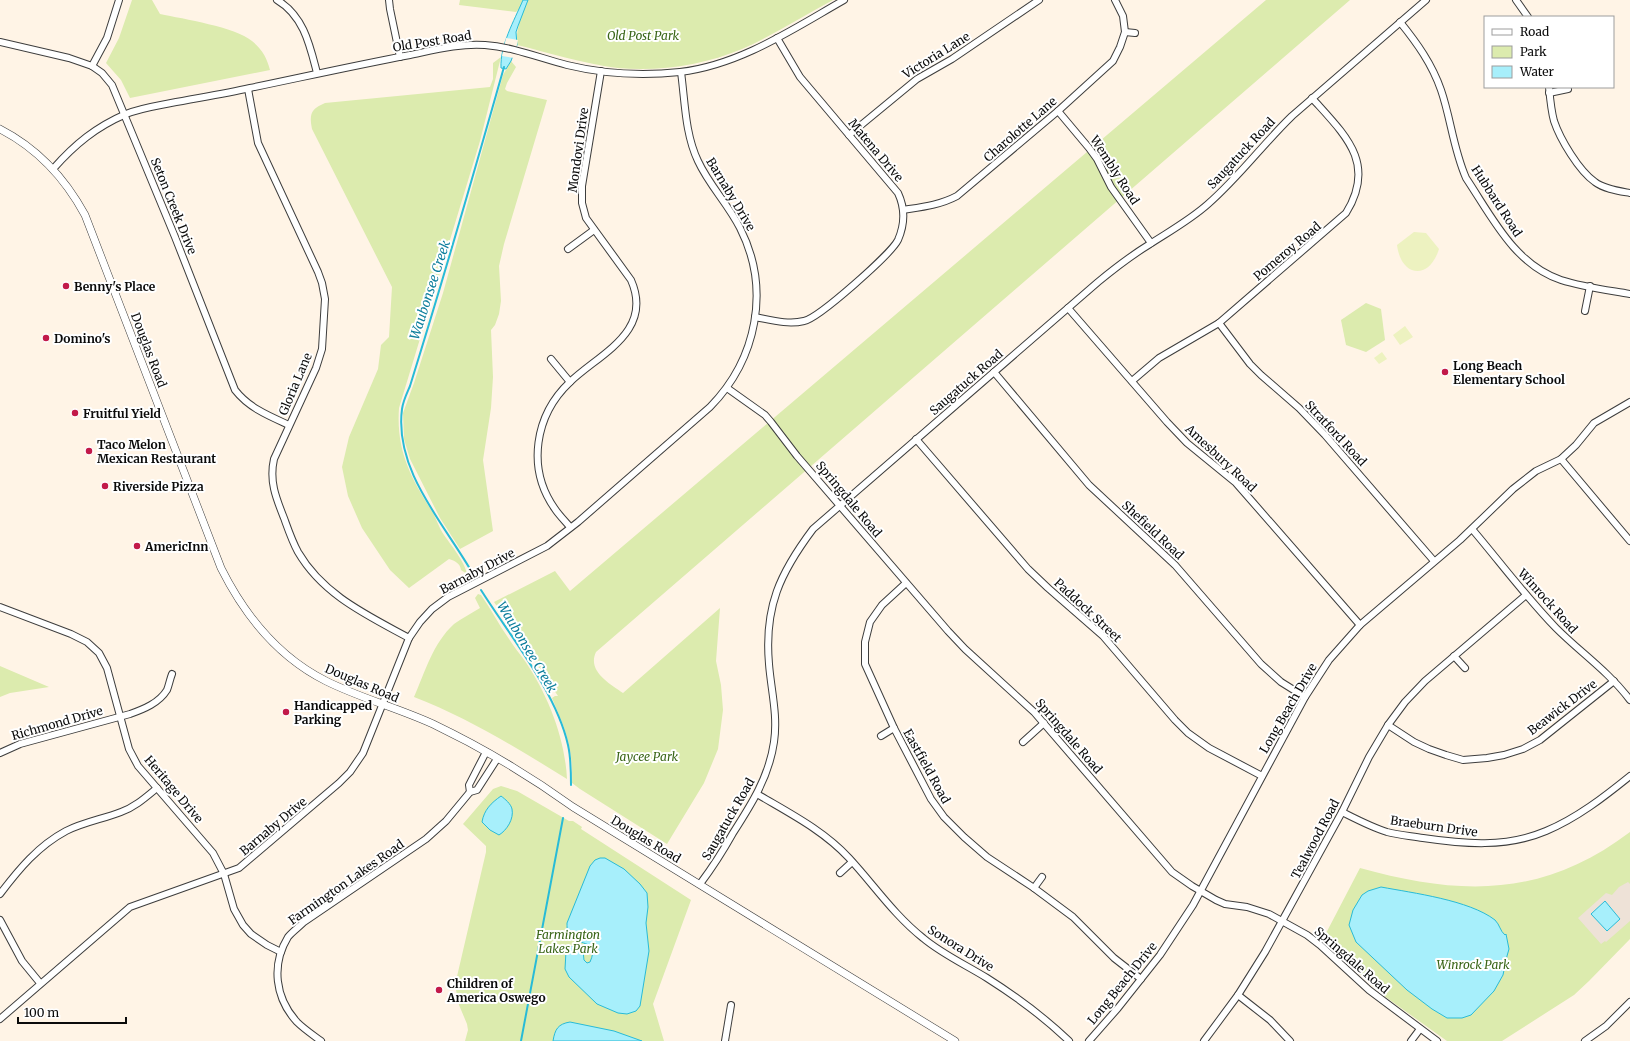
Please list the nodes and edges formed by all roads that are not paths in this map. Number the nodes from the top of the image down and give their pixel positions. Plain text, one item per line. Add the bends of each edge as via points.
1 (119, 0) edge
2 (277, 0) edge
3 (390, 0) edge
4 (844, 0) edge
5 (1039, 0) edge
6 (1115, 0) edge
7 (1426, 0) edge
8 (1516, 0) edge
9 (1527, 16) edge
10 (1400, 22) junction
11 (1125, 32) junction
12 (1135, 33) dead end
13 (778, 38) junction
14 (0, 42) edge
15 (400, 57) junction
16 (92, 66) junction
17 (601, 71) junction
18 (681, 72) junction
19 (317, 73) junction
20 (248, 89) junction
21 (1568, 89) dead end
22 (1549, 90) edge
23 (1312, 98) junction
24 (1058, 111) junction
25 (125, 115) junction
26 (0, 129) edge
27 (850, 135) junction
28 (53, 169) junction
29 (1630, 193) edge
30 (903, 210) junction
31 (594, 230) junction
32 (1151, 243) junction
33 (568, 249) dead end
34 (1590, 286) junction
35 (1630, 294) edge
36 (1068, 308) junction
37 (1585, 311) dead end
38 (755, 317) junction
39 (1219, 323) junction
40 (551, 359) dead end
41 (994, 372) junction
42 (1132, 381) junction
43 (570, 382) junction
44 (727, 388) junction
45 (1630, 402) edge
46 (289, 425) junction
47 (916, 439) junction
48 (1561, 459) junction
49 (840, 505) junction
50 (570, 527) junction
51 (1472, 529) junction
52 (1630, 541) edge
53 (1434, 561) junction
54 (906, 583) junction
55 (1526, 595) junction
56 (0, 607) edge
57 (1360, 625) junction
58 (409, 638) junction
59 (1454, 656) junction
60 (1465, 668) dead end
61 (172, 674) dead end
62 (1614, 681) junction
63 (1305, 697) junction
64 (1630, 700) edge
65 (382, 704) junction
66 (121, 716) junction
67 (1044, 724) junction
68 (1388, 725) junction
69 (894, 728) junction
70 (881, 736) dead end
71 (1023, 742) dead end
72 (486, 752) junction
73 (0, 753) edge
74 (497, 759) junction
75 (1262, 776) junction
76 (1630, 776) edge
77 (157, 788) junction
78 (470, 792) junction
79 (757, 794) junction
80 (1342, 812) junction
81 (852, 862) junction
82 (840, 872) dead end
83 (224, 874) junction
84 (1042, 877) dead end
85 (700, 884) junction
86 (1034, 888) junction
87 (1201, 892) junction
88 (0, 894) edge
89 (0, 920) edge
90 (1283, 920) junction
91 (281, 952) junction
92 (1140, 979) junction
93 (40, 983) junction
94 (1238, 995) junction
95 (1630, 1002) edge
96 (731, 1005) dead end
97 (0, 1019) edge
98 (1420, 1029) junction
99 (321, 1041) edge
100 (725, 1041) edge
101 (955, 1041) edge
102 (1069, 1041) edge
103 (1089, 1041) edge
104 (1204, 1041) edge
105 (1290, 1041) edge
106 (1411, 1041) edge
107 (1437, 1041) edge
108 (1585, 1041) edge

1 - 16 street via 108,38
2 - 19 street via 290,10 304,30
3 - 15 street
4 - 13 street, Old Post Road
5 - 27 street, Victoria Lane via 952,59 912,82
6 - 11 street via 1123,16
7 - 10 street, Saugatuck Road
8 - 9 street
10 - 23 street, Saugatuck Road
10 - 34 street, Hubbard Road via 1419,46 1434,73 1442,91 1456,152 1466,178 1502,235 1541,271 1561,280
11 - 12 street
11 - 24 street, Charolotte Lane via 1113,61
13 - 18 street, Old Post Road via 730,59
13 - 27 street, Matena Drive via 800,77
14 - 16 street, Seton Creek Drive
15 - 17 street, Old Post Road via 484,44
15 - 19 street, Old Post Road
16 - 25 street, Seton Creek Drive via 112,85
17 - 18 street, Old Post Road via 638,75
17 - 31 street, Mondovi Drive via 582,186 584,211
18 - 38 street, Barnaby Drive via 690,134 697,160 735,218 751,254 757,286
19 - 20 street, Old Post Road
20 - 25 street, Old Post Road via 141,109
20 - 46 street, Gloria Lane via 258,143 318,272 324,299 322,349 316,368
21 - 22 street
22 - 29 street via 1557,129 1588,176 1601,186
23 - 32 street, Saugatuck Road via 1274,133 1241,172 1207,205 1187,221
23 - 39 street, Pomeroy Road via 1343,134 1355,154 1359,173 1356,194 1346,213 1335,224
24 - 30 street, Charolotte Lane via 957,196 947,202
24 - 32 street, Wembly Road via 1097,159 1111,187
25 - 28 street, Old Post Road via 100,127 79,142
25 - 46 street, Seton Creek Drive via 235,390 256,410
26 - 28 street, Douglas Road via 30,147
27 - 30 street, Matena Drive via 893,186 902,201
28 - 65 street, Douglas Road via 77,200 90,226 221,568 239,602 263,633 298,664 327,681
30 - 38 street, Matena Drive via 902,228 894,246 819,314 797,322
31 - 33 street
31 - 43 street, Mondovi Drive via 631,280 636,295 635,315 622,340
32 - 36 street, Saugatuck Road via 1121,263
34 - 35 street, Hubbard Road
34 - 37 street
36 - 41 street, Saugatuck Road
36 - 42 street, Amesbury Road
38 - 44 street, Barnaby Drive via 750,343
39 - 42 street, Pomeroy Road via 1166,354
39 - 53 street, Stratford Road via 1251,366 1321,431
40 - 43 street
41 - 47 street, Saugatuck Road
41 - 63 street, Shefield Road via 1089,485 1171,560 1265,668
42 - 57 street, Amesbury Road via 1166,422 1236,484
43 - 50 street, Mondovi Drive via 549,408 540,430 537,449 540,476 546,492 555,509
44 - 49 street, Springdale Road via 771,422
44 - 50 street, Barnaby Drive via 710,407
45 - 48 street, Long Beach Drive via 1594,423
46 - 58 street, Gloria Lane via 274,459 272,481 298,553 316,577 333,593
47 - 49 street, Saugatuck Road
47 - 75 street, Paddock Street via 1028,569 1103,636 1176,722 1203,744
48 - 51 street, Long Beach Drive via 1513,488
48 - 52 street
49 - 54 street, Springdale Road
49 - 79 street, Saugatuck Road via 813,529 793,556 777,587 770,613 768,640 775,707 774,741
50 - 58 street, Barnaby Drive via 547,546 448,597 432,609
51 - 53 street, Long Beach Drive
51 - 55 street, Winrock Road
53 - 57 street, Long Beach Drive
54 - 67 street, Springdale Road via 965,649 1020,698
54 - 69 street, Eastfield Road via 882,605 870,623 865,642 865,664
55 - 59 street, Tealwood Road
55 - 62 street, Winrock Road via 1556,628
56 - 66 street, Heritage Drive via 71,634 94,647 104,660
57 - 63 street, Long Beach Drive via 1329,660
58 - 65 street, Barnaby Drive
59 - 60 street
59 - 68 street, Tealwood Road via 1418,688
61 - 66 street, Richmond Drive via 166,690 157,700 146,708
62 - 64 street, Winrock Road
62 - 68 street, Beawick Drive via 1540,740 1504,755 1463,760 1429,749
63 - 75 street, Long Beach Drive
65 - 72 street, Douglas Road via 432,724
65 - 83 street, Barnaby Drive via 363,753 340,783 250,860
66 - 73 street, Richmond Drive via 20,744
66 - 77 street, Heritage Drive via 129,749 138,766
67 - 71 street
67 - 87 street, Springdale Road via 1162,862 1180,879
68 - 80 street, Tealwood Road
69 - 70 street, Eastfield Road
69 - 86 street, Eastfield Road via 931,799 944,817 986,857
72 - 74 street, Douglas Road
72 - 78 street, Farmington Lakes Road via 469,785
74 - 78 street, Farmington Lakes Road via 477,790
74 - 85 street, Douglas Road
75 - 87 street, Long Beach Drive
76 - 80 street, Braeburn Drive via 1566,822 1545,832 1506,841 1468,844 1387,832
77 - 83 street, Heritage Drive via 213,853
77 - 88 street via 122,812 92,820 67,831 45,845 18,870
78 - 91 street, Farmington Lakes Road via 446,821 426,839 304,922 288,936
79 - 81 street, Sonora Drive via 827,838
79 - 85 street, Saugatuck Road
80 - 90 street, Tealwood Road
81 - 82 street
81 - 102 street, Sonora Drive via 892,909 924,939 1022,1000
83 - 91 street, Heritage Drive via 234,909 243,925 267,946
83 - 93 street, Barnaby Drive via 130,907
84 - 86 street
85 - 101 street, Douglas Road
86 - 92 street, Eastfield Road via 1073,917 1114,958
87 - 90 street, Springdale Road via 1225,904 1258,910
87 - 92 street, Long Beach Drive via 1160,955
89 - 93 street via 22,961
90 - 94 street, Tealwood Road
90 - 98 street, Springdale Road via 1320,944 1369,990
91 - 99 street, Farmington Lakes Road via 277,977 283,1002 298,1023
92 - 103 street, Long Beach Drive
93 - 97 street, Barnaby Drive
94 - 104 street, Tealwood Road
94 - 105 street via 1270,1020
95 - 108 street via 1606,1026
96 - 100 street
98 - 106 street
98 - 107 street, Springdale Road

